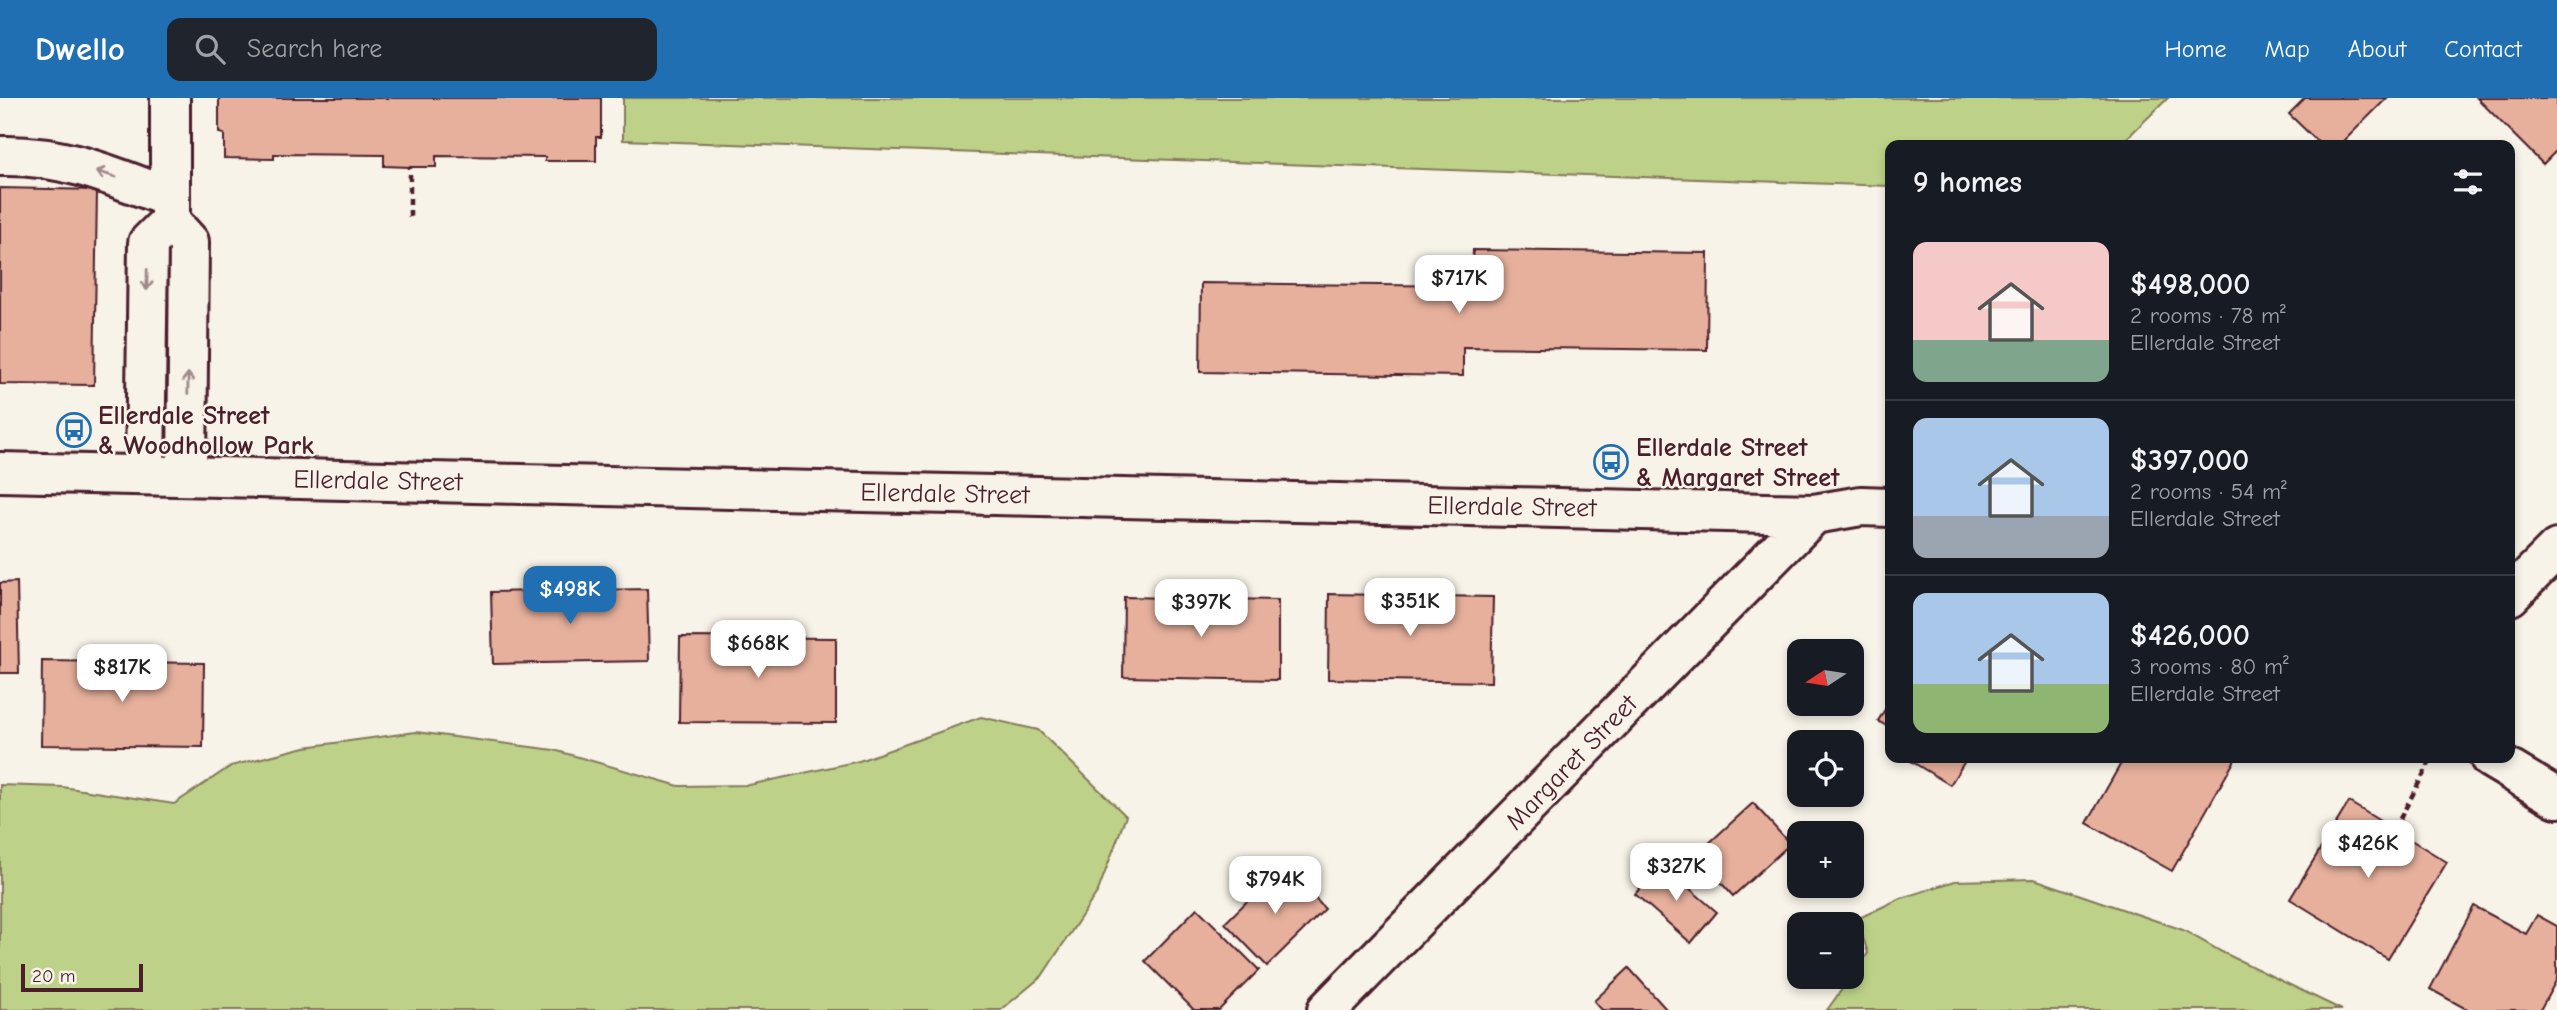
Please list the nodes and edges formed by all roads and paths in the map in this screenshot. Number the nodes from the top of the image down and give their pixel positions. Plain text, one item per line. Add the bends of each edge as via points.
1 (170, 98) edge
2 (0, 156) edge
3 (410, 167) dead end
4 (170, 210) junction
5 (410, 217) dead end
6 (0, 472) edge
7 (145, 475) junction
8 (187, 476) junction
9 (1885, 507) edge
10 (1814, 514) junction
11 (2557, 549) edge
12 (2515, 591) edge
13 (2429, 763) edge
14 (2498, 763) edge
15 (2557, 798) edge
16 (2394, 830) dead end
17 (1327, 1010) edge

1 - 4 street
4 -> 2 street via 109,174 58,159
3 - 5 path
4 -> 7 street via 148,243
8 -> 4 street via 189,243
6 - 7 street, Ellerdale Street
7 - 8 street, Ellerdale Street
8 - 10 street, Ellerdale Street
9 - 10 street, Ellerdale Street
10 - 17 street, Margaret Street
11 - 12 street
13 - 16 path
14 - 15 street

